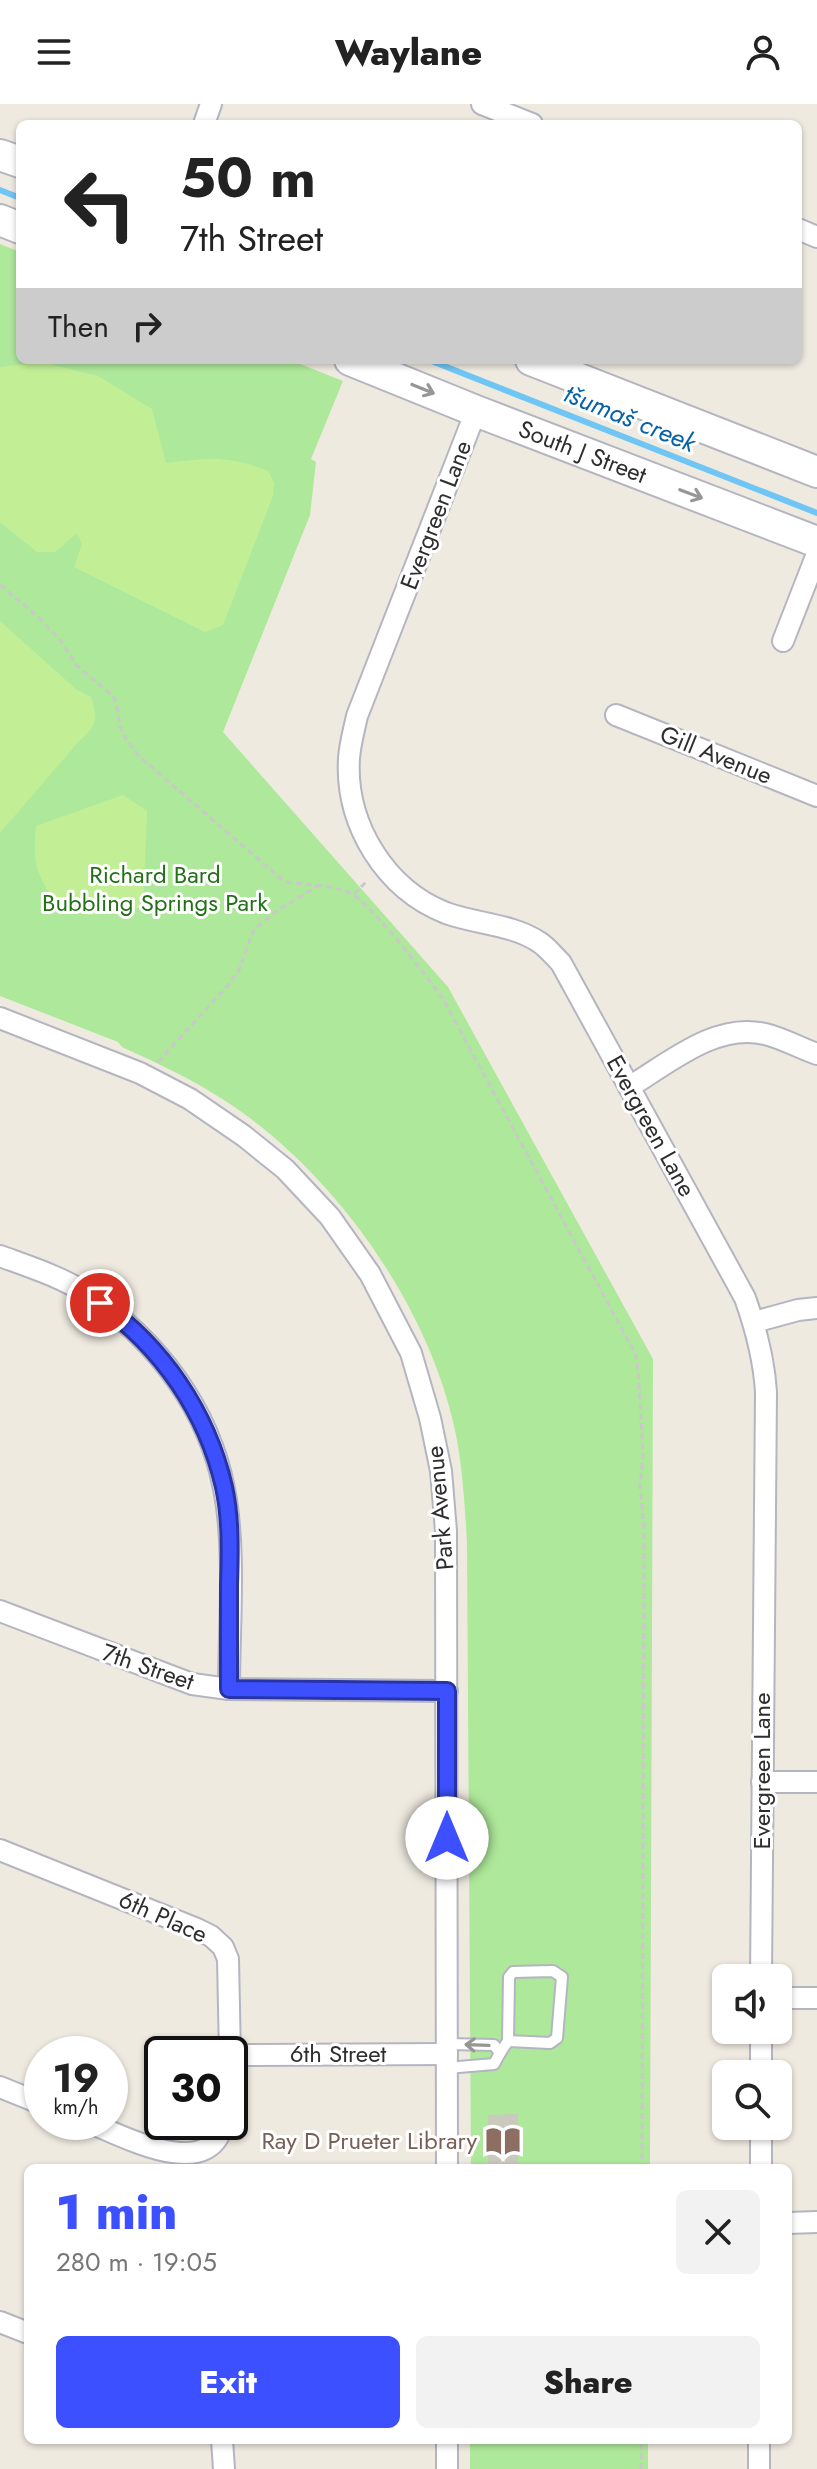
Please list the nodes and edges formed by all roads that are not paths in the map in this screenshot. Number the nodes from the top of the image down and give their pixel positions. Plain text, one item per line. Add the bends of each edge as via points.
1 (482, 104) edge
2 (522, 120) edge
3 (360, 364) edge
4 (541, 364) edge
5 (476, 411) junction
6 (817, 472) edge
7 (817, 542) edge
8 (817, 554) edge
9 (783, 641) dead end
10 (616, 715) dead end
11 (817, 796) edge
12 (0, 1018) edge
13 (817, 1054) edge
14 (629, 1087) junction
15 (0, 1256) edge
16 (817, 1308) edge
17 (754, 1322) junction
18 (0, 1611) edge
19 (229, 1689) junction
20 (447, 1691) junction
21 (762, 1782) junction
22 (817, 1782) edge
23 (0, 1850) edge
24 (761, 1964) edge
25 (792, 1998) edge
26 (817, 1998) edge
27 (230, 2036) edge
28 (508, 2041) junction
29 (500, 2053) junction
30 (248, 2055) edge
31 (447, 2055) junction
32 (0, 2087) edge
33 (24, 2097) edge
34 (128, 2138) edge
35 (214, 2140) edge
36 (761, 2140) edge
37 (447, 2164) edge
38 (761, 2164) edge
39 (817, 2222) edge
40 (792, 2223) edge
41 (0, 2322) edge
42 (24, 2331) edge
43 (222, 2444) edge
44 (447, 2444) edge
45 (759, 2444) edge
46 (224, 2469) edge
47 (447, 2469) edge
48 (759, 2469) edge

1 - 2 street
3 -> 5 street, South J Street
4 - 6 street
5 -> 7 street, South J Street
5 - 14 street, Evergreen Lane via 357,716 349,758 350,793 360,828 383,866 406,890 429,906 539,942 561,963
8 - 9 street
10 - 11 street, Gill Avenue
12 - 20 street, Park Avenue via 151,1078 222,1121 285,1169 330,1217 370,1274 411,1353 441,1471
13 - 14 street via 766,1034 730,1032 712,1037
14 - 17 street, Evergreen Lane
15 - 19 street via 48,1273 113,1312 159,1355 195,1410 224,1489 230,1540
16 - 17 street
17 - 21 street, Evergreen Lane via 766,1392
18 - 19 street, 7th Street via 161,1675
19 - 20 street, 7th Street
20 - 31 street, Park Avenue
21 - 22 street
21 - 24 street, Evergreen Lane
23 - 27 street, 6th Place via 211,1936 228,1959
25 - 26 street
28 - 28 lane via 513,1972 553,1971 562,1977 557,2038 550,2043
28 - 29 lane
29 -> 31 lane via 494,2045
29 - 31 lane via 494,2064
30 - 31 street, 6th Street
31 - 37 street, Park Avenue
32 - 33 street
34 - 35 street via 180,2154 195,2153
36 - 38 street
39 - 40 street
41 - 42 street
43 - 46 street
44 - 47 street
45 - 48 street

